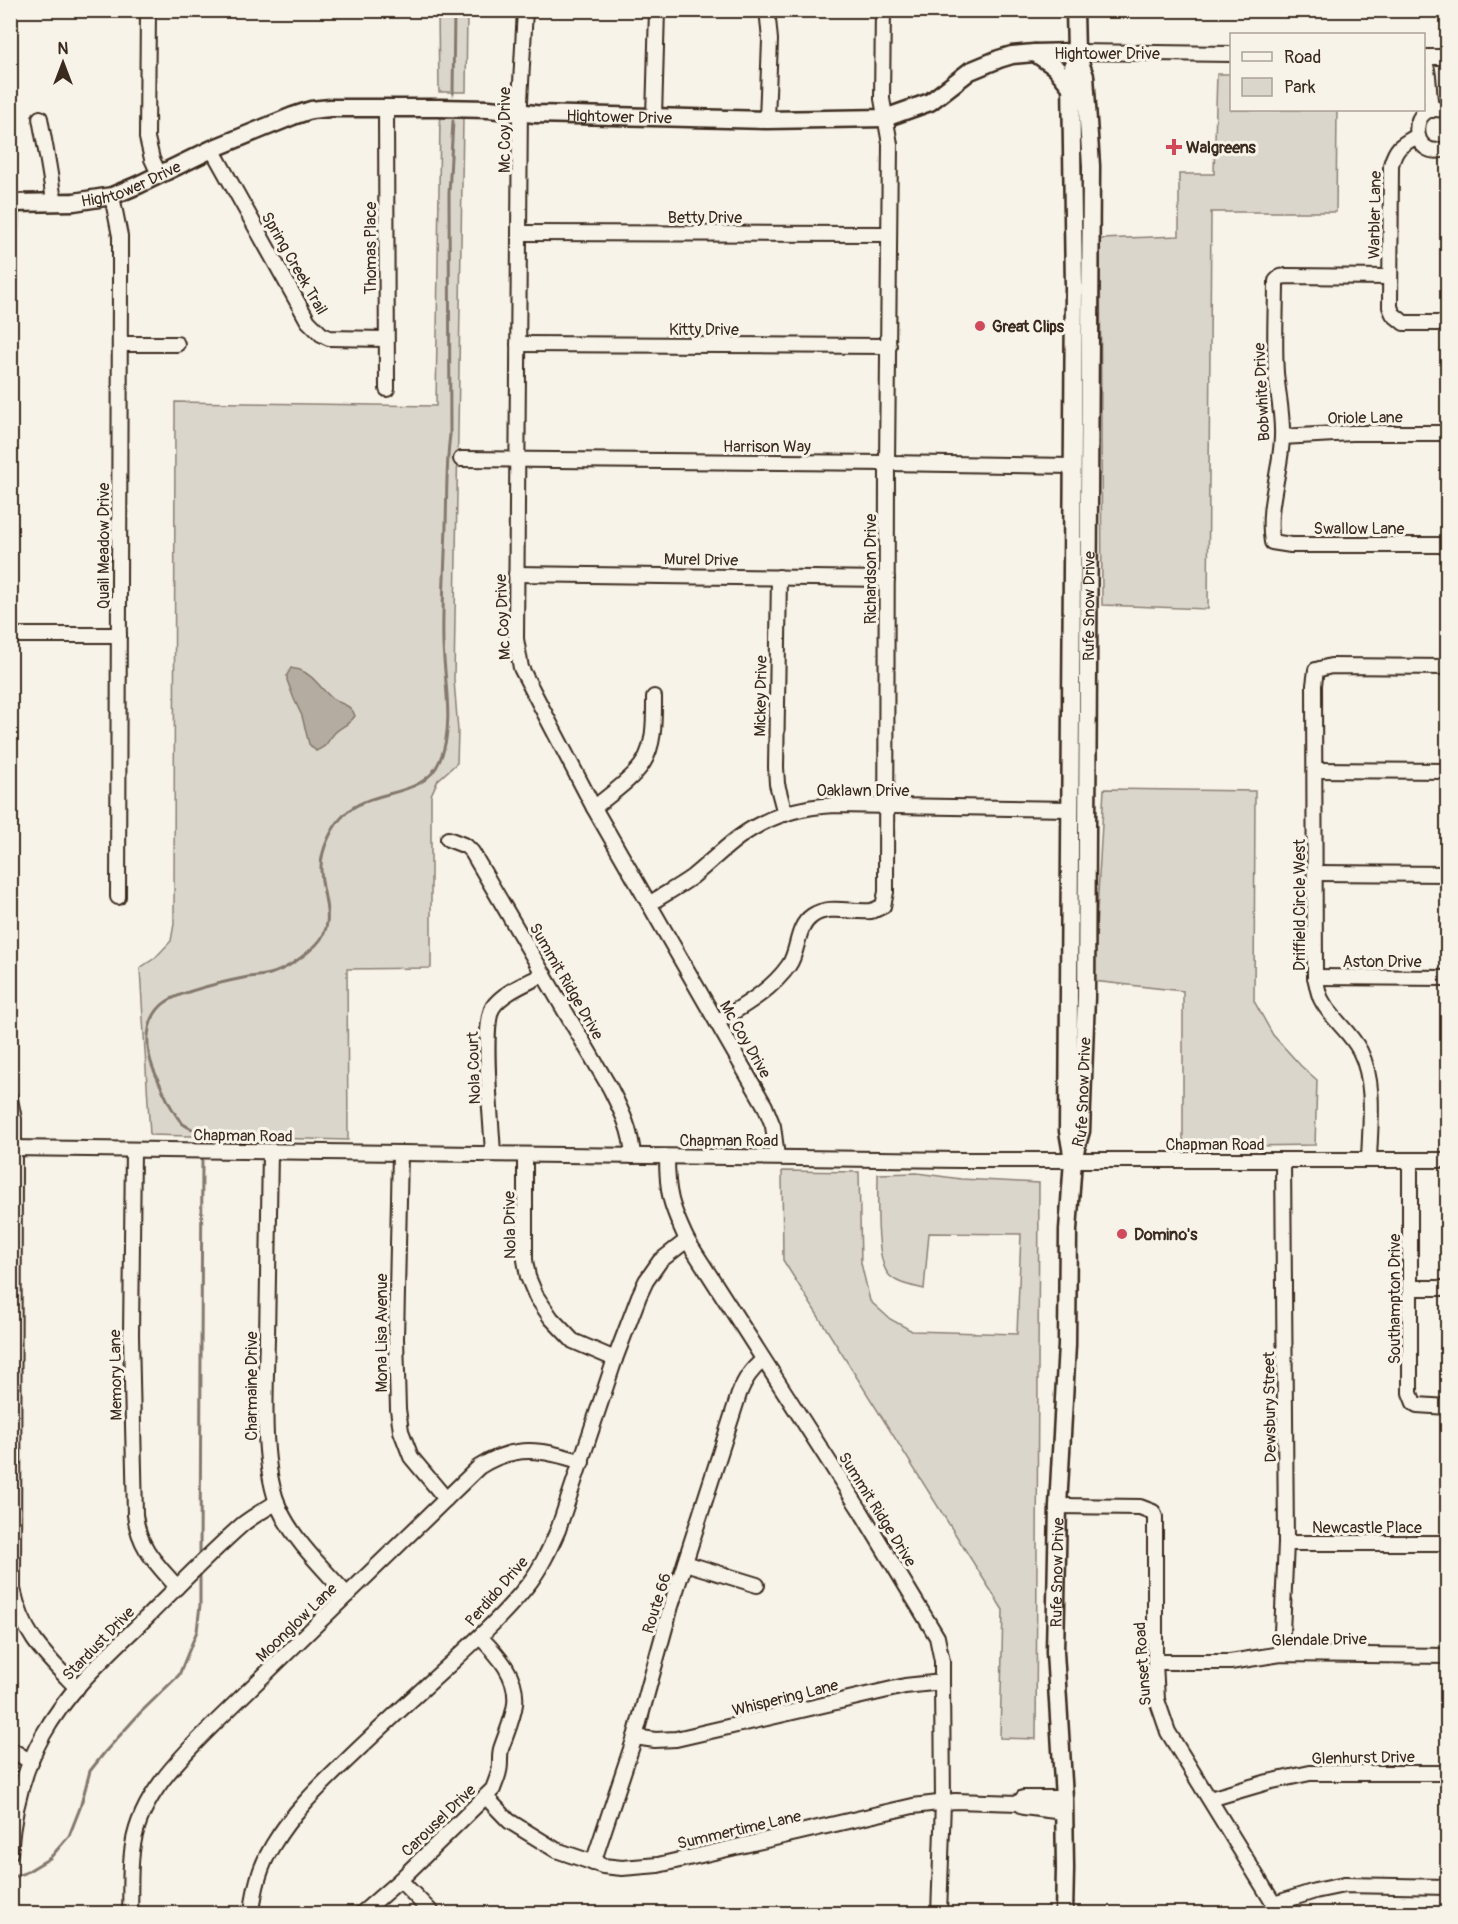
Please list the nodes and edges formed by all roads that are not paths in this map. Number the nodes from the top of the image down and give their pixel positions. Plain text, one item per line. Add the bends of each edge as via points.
1 (148, 10) edge
2 (525, 10) edge
3 (657, 10) edge
4 (883, 10) edge
5 (1075, 10) edge
6 (768, 19) dead end
7 (1076, 52) junction
8 (1034, 53) junction
9 (1230, 54) edge
10 (1448, 57) edge
11 (1425, 58) edge
12 (1425, 60) edge
13 (1071, 87) junction
14 (386, 107) junction
15 (1425, 111) edge
16 (1448, 112) edge
17 (520, 113) junction
18 (654, 117) junction
19 (40, 118) dead end
20 (885, 118) junction
21 (767, 120) junction
22 (1417, 136) junction
23 (1448, 148) edge
24 (212, 149) junction
25 (159, 174) junction
26 (112, 195) junction
27 (11, 203) edge
28 (54, 203) junction
29 (10, 232) edge
30 (520, 233) junction
31 (890, 234) junction
32 (1390, 277) junction
33 (1448, 323) edge
34 (386, 339) junction
35 (120, 344) junction
36 (177, 344) dead end
37 (518, 344) junction
38 (889, 346) junction
39 (387, 389) dead end
40 (1448, 433) edge
41 (1282, 437) junction
42 (461, 459) dead end
43 (516, 460) junction
44 (887, 463) junction
45 (1072, 466) junction
46 (1272, 542) joint
47 (1448, 544) edge
48 (516, 574) junction
49 (779, 576) junction
50 (887, 579) junction
51 (10, 635) edge
52 (119, 635) junction
53 (1448, 667) edge
54 (654, 697) dead end
55 (1315, 770) junction
56 (1448, 771) edge
57 (886, 806) junction
58 (594, 808) junction
59 (1071, 809) junction
60 (785, 814) junction
61 (448, 839) dead end
62 (1315, 873) junction
63 (1448, 874) edge
64 (118, 897) dead end
65 (649, 904) junction
66 (544, 974) junction
67 (1316, 977) junction
68 (1448, 978) edge
69 (717, 1022) junction
70 (10, 1099) edge
71 (12, 1148) edge
72 (133, 1149) junction
73 (270, 1152) junction
74 (400, 1153) junction
75 (493, 1154) junction
76 (525, 1155) junction
77 (633, 1156) junction
78 (667, 1157) junction
79 (777, 1157) junction
80 (1073, 1160) junction
81 (1283, 1160) junction
82 (1369, 1160) junction
83 (1410, 1160) junction
84 (1448, 1160) edge
85 (687, 1240) junction
86 (1411, 1288) junction
87 (1448, 1288) edge
88 (615, 1359) junction
89 (763, 1359) junction
90 (1448, 1407) edge
91 (582, 1462) junction
92 (446, 1498) junction
93 (277, 1502) junction
94 (1058, 1506) junction
95 (1286, 1543) junction
96 (1448, 1543) edge
97 (686, 1563) junction
98 (182, 1582) junction
99 (757, 1586) dead end
100 (347, 1595) junction
101 (480, 1637) junction
102 (1281, 1654) junction
103 (1448, 1656) edge
104 (1155, 1662) junction
105 (942, 1682) junction
106 (76, 1688) junction
107 (635, 1737) junction
108 (10, 1749) edge
109 (31, 1762) junction
110 (1448, 1773) edge
111 (486, 1797) junction
112 (1210, 1799) junction
113 (943, 1802) junction
114 (1064, 1805) junction
115 (10, 1853) edge
116 (593, 1863) junction
117 (400, 1880) junction
118 (1448, 1887) edge
119 (1277, 1909) edge
120 (130, 1914) edge
121 (252, 1914) edge
122 (361, 1914) edge
123 (433, 1914) edge
124 (939, 1914) edge
125 (1064, 1914) edge

1 - 25 street via 147,138
2 - 17 street, Mc Coy Drive
3 - 18 street
4 - 20 street, Richardson Drive
5 - 7 main road, Rufe Snow Drive
6 - 21 street
7 - 8 main road, Hightower Drive
7 - 9 street, Hightower Drive
7 - 13 main road, Rufe Snow Drive
7 - 80 main road, Rufe Snow Drive via 1085,76 1091,166 1086,997 1081,1131
8 - 13 main road via 1055,67
8 - 20 main road, Hightower Drive via 1012,55 970,71 930,102
10 - 11 street
12 - 15 street via 1429,95
13 - 45 main road, Rufe Snow Drive
14 - 17 main road, Hightower Drive
14 - 24 main road, Hightower Drive via 311,110
14 - 34 street, Thomas Place
15 - 16 street
15 - 22 street via 1418,121
17 - 18 main road, Hightower Drive
17 - 30 street, Mc Coy Drive
18 - 21 main road, Hightower Drive
19 - 28 street
20 - 21 main road, Hightower Drive
20 - 31 street, Richardson Drive via 890,144
22 - 23 street via 1427,148
22 - 32 street, Warbler Lane via 1395,151 1391,165
24 - 25 main road, Hightower Drive
24 - 34 street, Spring Creek Trail via 315,330 330,338
25 - 26 main road, Hightower Drive
26 - 28 main road, Hightower Drive
26 - 35 street, Quail Meadow Drive via 120,236
27 - 28 main road, Hightower Drive
27 - 29 street
30 - 31 street, Betty Drive
30 - 37 street, Mc Coy Drive
31 - 38 street, Richardson Drive
32 - 33 street, Warbler Lane via 1393,314 1404,322
32 - 41 street, Bobwhite Drive via 1280,277 1276,281 1276,373
34 - 39 street, Thomas Place
35 - 36 street
35 - 52 street, Quail Meadow Drive
37 - 38 street, Kitty Drive
37 - 43 street, Mc Coy Drive
38 - 44 street, Richardson Drive
40 - 41 street, Oriole Lane
41 - 46 street, Bobwhite Drive via 1269,527
42 - 43 street, Harrison Way
43 - 44 street, Harrison Way
43 - 48 street, Mc Coy Drive
44 - 45 street, Harrison Way
44 - 50 street, Richardson Drive
45 - 59 main road, Rufe Snow Drive
46 - 47 street, Swallow Lane
48 - 49 street, Murel Drive
48 - 58 street, Mc Coy Drive via 516,639 521,668
49 - 50 street, Murel Drive
49 - 60 street, Mickey Drive via 776,767
50 - 57 street, Richardson Drive
51 - 52 street
52 - 64 street, Quail Meadow Drive
53 - 55 street, Driffield Circle West via 1331,666 1316,670
54 - 58 street via 654,724 644,761
55 - 56 street
55 - 62 street, Driffield Circle West
57 - 59 street, Oaklawn Drive
57 - 60 street, Oaklawn Drive via 817,806
57 - 69 street, Richardson Drive via 883,906 872,911 826,910 814,914 806,921 794,956 777,981
58 - 65 street, Mc Coy Drive
59 - 80 main road, Rufe Snow Drive via 1068,1131
60 - 65 street, Oaklawn Drive via 751,829 694,875
61 - 66 street, Summit Ridge Drive via 472,852
62 - 63 street
62 - 67 street, Driffield Circle West
65 - 69 street, Mc Coy Drive
66 - 75 street, Nola Court via 507,994 490,1013 487,1048
66 - 77 street, Summit Ridge Drive via 629,1125
67 - 68 street, Aston Drive
67 - 82 street, Driffield Circle West via 1320,997 1360,1051 1366,1067 1370,1085
69 - 79 street, Mc Coy Drive via 765,1106 773,1126
70 - 71 street via 14,1119
71 - 72 street, Chapman Road
71 - 106 street via 13,1589 30,1635
72 - 73 street, Chapman Road
72 - 98 street, Memory Lane via 131,1335 135,1515 142,1543
73 - 74 street, Chapman Road
73 - 93 street, Charmaine Drive via 266,1431
74 - 75 street, Chapman Road
74 - 92 street, Mona Lisa Avenue via 398,1409 411,1457
75 - 76 street, Chapman Road
76 - 77 street, Chapman Road
76 - 88 street, Nola Drive via 525,1260 536,1296 573,1341
77 - 78 street, Chapman Road
78 - 79 street, Chapman Road
78 - 85 street, Summit Ridge Drive via 671,1207
79 - 80 street, Chapman Road
80 - 81 street, Chapman Road
80 - 94 main road, Rufe Snow Drive
81 - 82 street, Chapman Road
81 - 95 street, Dewsbury Street
82 - 83 street, Chapman Road
83 - 84 street, Chapman Road
83 - 86 street, Southampton Drive
85 - 88 street, Perdido Drive via 660,1261 646,1281
85 - 89 street, Summit Ridge Drive
86 - 87 street
86 - 90 street, Southampton Drive via 1410,1393 1417,1405
88 - 91 street, Perdido Drive
89 - 97 street, Route 66 via 742,1386
89 - 105 street, Summit Ridge Drive via 937,1637
91 - 92 street, Moonglow Lane via 551,1452 505,1454 479,1467
91 - 101 street, Perdido Drive via 547,1555 530,1581
92 - 100 street, Moonglow Lane
93 - 98 street, Stardust Drive via 245,1523
93 - 100 street, Charmaine Drive via 294,1534
94 - 104 street, Sunset Road via 1140,1507 1153,1512
94 - 114 main road, Rufe Snow Drive via 1055,1652
95 - 96 street, Newcastle Place
95 - 102 street, Dewsbury Street
97 - 99 street
97 - 107 street, Route 66
98 - 106 street, Stardust Drive
100 - 120 street, Moonglow Lane via 182,1756 157,1790 144,1810 132,1845
101 - 111 street, Carousel Drive via 507,1668 515,1704 499,1757 499,1772
101 - 121 street, Perdido Drive via 360,1748 292,1818 262,1866
102 - 103 street, Glendale Drive
102 - 104 street, Glendale Drive via 1230,1662
104 - 112 street, Sunset Road via 1157,1700 1168,1732
105 - 107 street, Whispering Lane via 905,1686 676,1739
105 - 113 street, Summit Ridge Drive
106 - 109 street, Stardust Drive via 43,1735
107 - 116 street, Route 66
108 - 109 street
109 - 115 street, Stardust Drive via 15,1811
110 - 112 street, Glenhurst Drive via 1310,1773
111 - 116 street, Summertime Lane via 509,1821 538,1839
111 - 117 street, Carousel Drive
112 - 119 street, Sunset Road
113 - 114 street, Summertime Lane via 1018,1803 1024,1808
113 - 116 street, Summertime Lane via 901,1808 658,1865 621,1868
113 - 124 street, Summit Ridge Drive
114 - 125 main road, Rufe Snow Drive
117 - 122 street, Carousel Drive
117 - 123 street
118 - 119 street via 1344,1885 1315,1891

